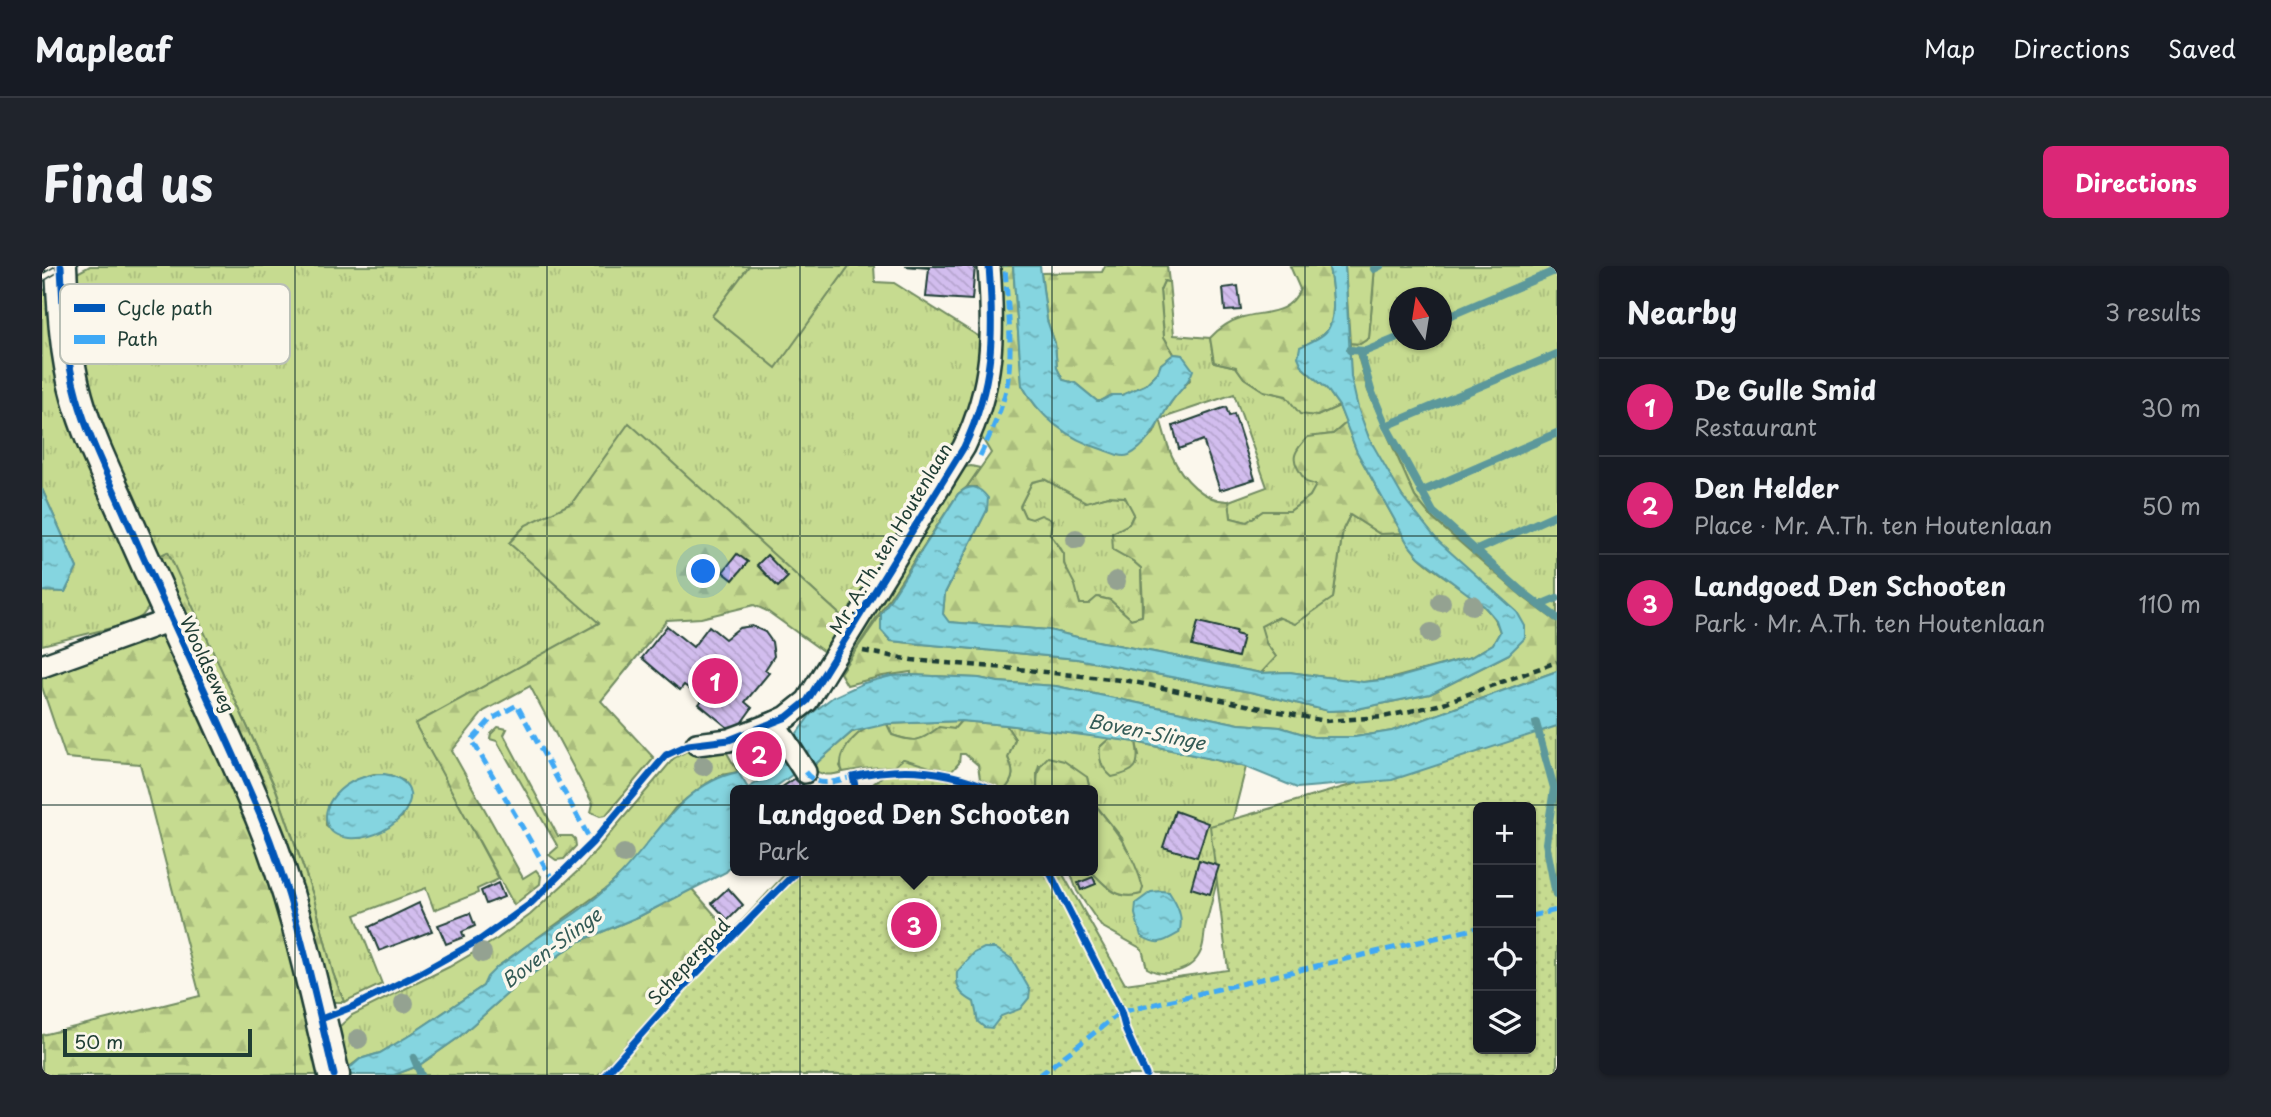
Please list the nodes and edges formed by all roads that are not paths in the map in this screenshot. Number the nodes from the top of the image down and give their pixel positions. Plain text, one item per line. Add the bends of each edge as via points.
1 (61, 266) edge
2 (989, 266) edge
3 (62, 284) edge
4 (71, 364) edge
5 (170, 620) junction
6 (42, 666) edge
7 (774, 723) junction
8 (697, 744) dead end
9 (805, 772) dead end
10 (332, 1071) edge

1 - 3 main road, Wooldseweg
2 - 7 street, Mr. A.Th. ten Houtenlaan via 991,355 975,424 807,701
4 - 5 main road, Wooldseweg via 91,438
5 - 6 street
5 - 10 main road, Wooldseweg via 256,806 281,873
7 - 8 street, Mr. A.Th. ten Houtenlaan via 729,740
7 - 9 street

